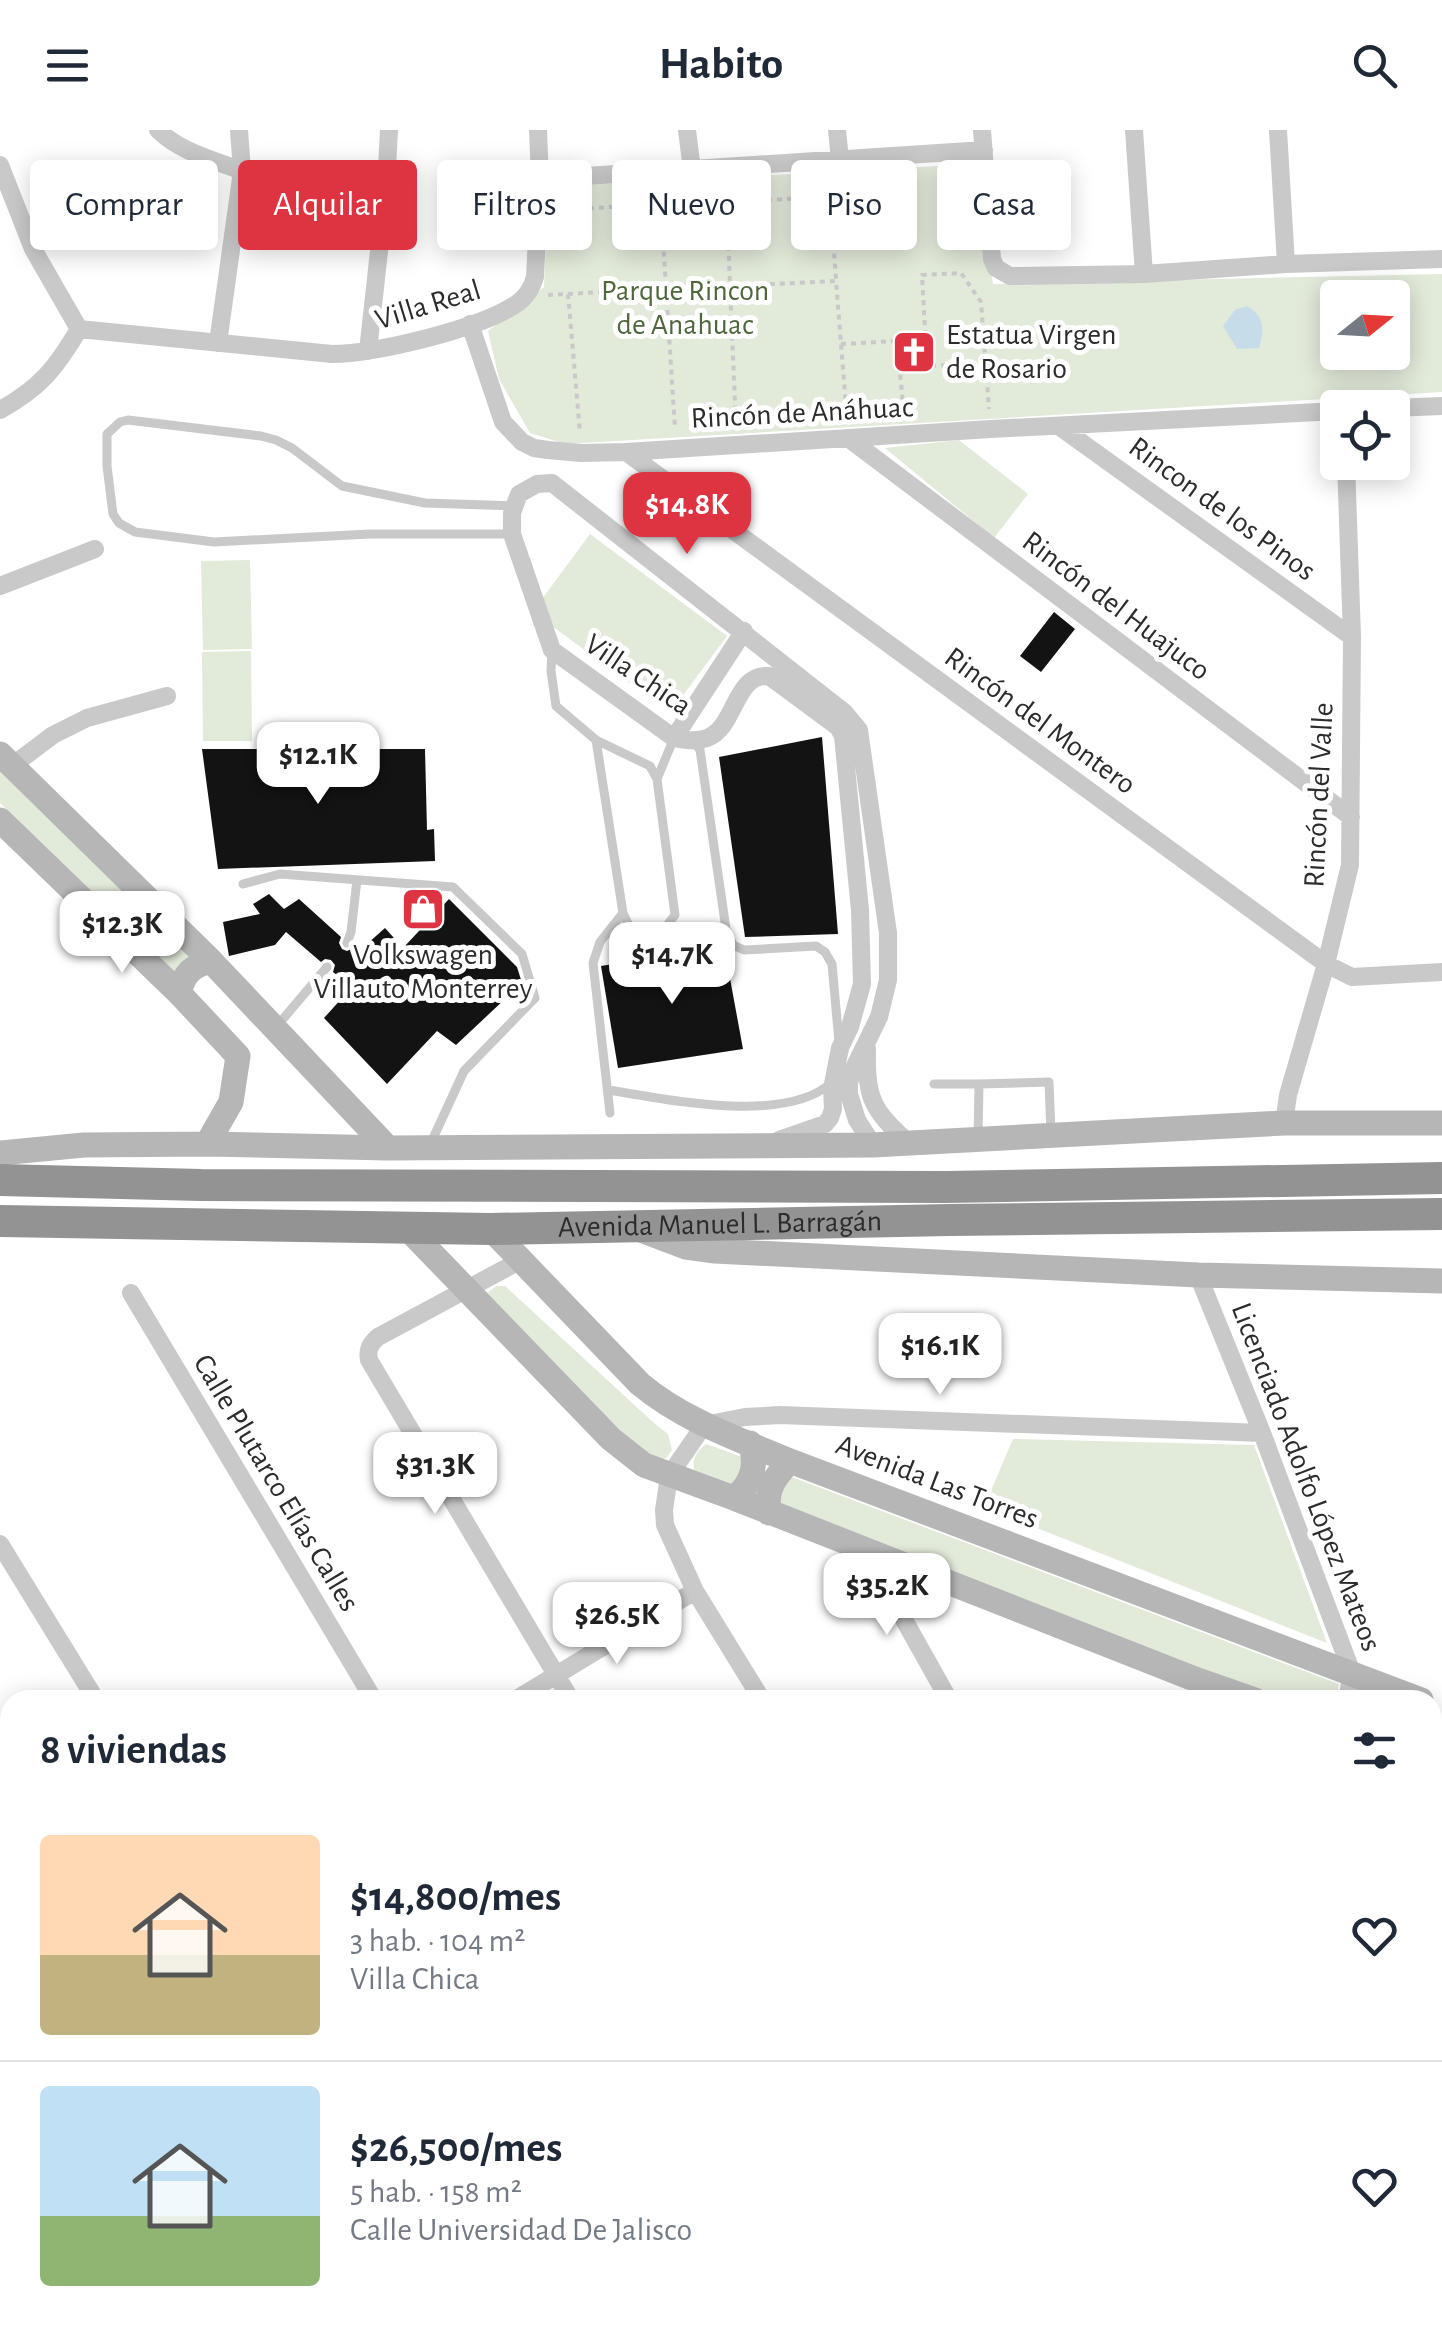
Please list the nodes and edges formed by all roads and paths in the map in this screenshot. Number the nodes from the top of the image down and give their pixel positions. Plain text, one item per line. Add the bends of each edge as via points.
1 (158, 130) edge
2 (239, 130) edge
3 (389, 130) edge
4 (538, 130) edge
5 (688, 130) edge
6 (837, 130) edge
7 (982, 130) edge
8 (1134, 130) edge
9 (1278, 130) edge
10 (984, 150) junction
11 (241, 160) edge
12 (539, 160) edge
13 (691, 160) edge
14 (840, 160) joint
15 (0, 164) edge
16 (238, 169) edge
17 (238, 200) edge
18 (771, 200) edge
19 (537, 250) edge
20 (664, 250) edge
21 (729, 250) edge
22 (1442, 259) edge
23 (1286, 264) junction
24 (1144, 274) junction
25 (836, 280) junction
26 (730, 286) junction
27 (666, 288) junction
28 (568, 294) junction
29 (548, 295) dead end
30 (470, 324) junction
31 (79, 330) junction
32 (218, 342) junction
33 (840, 344) junction
34 (368, 352) junction
35 (986, 364) junction
36 (1442, 406) edge
37 (1410, 407) edge
38 (0, 410) edge
39 (1320, 412) edge
40 (1060, 426) junction
41 (991, 429) junction
42 (905, 434) junction
43 (848, 438) junction
44 (737, 445) junction
45 (677, 448) junction
46 (626, 452) junction
47 (581, 453) junction
48 (1347, 480) edge
49 (514, 506) junction
50 (512, 534) junction
51 (95, 549) dead end
52 (0, 586) edge
53 (744, 631) junction
54 (1352, 637) junction
55 (552, 650) junction
56 (167, 696) dead end
57 (849, 730) junction
58 (596, 740) junction
59 (683, 740) junction
60 (6, 760) edge
61 (656, 779) junction
62 (1351, 817) junction
63 (0, 820) edge
64 (357, 880) junction
65 (243, 884) dead end
66 (623, 913) junction
67 (347, 943) dead end
68 (887, 951) junction
69 (862, 958) junction
70 (211, 961) junction
71 (1326, 964) junction
72 (326, 967) dead end
73 (1442, 972) edge
74 (178, 993) junction
75 (274, 1030) junction
76 (867, 1044) junction
77 (840, 1048) junction
78 (238, 1056) junction
79 (833, 1081) junction
80 (934, 1084) dead end
81 (979, 1084) junction
82 (608, 1090) junction
83 (610, 1113) dead end
84 (1284, 1123) junction
85 (1442, 1123) edge
86 (1051, 1136) junction
87 (978, 1140) junction
88 (909, 1143) junction
89 (206, 1144) junction
90 (873, 1145) junction
91 (761, 1146) junction
92 (388, 1148) junction
93 (428, 1148) junction
94 (0, 1153) edge
95 (1442, 1178) edge
96 (0, 1180) edge
97 (1442, 1214) edge
98 (0, 1221) edge
99 (632, 1226) junction
100 (406, 1228) junction
101 (491, 1229) junction
102 (521, 1260) junction
103 (1198, 1274) junction
104 (1442, 1281) edge
105 (468, 1290) junction
106 (131, 1293) dead end
107 (704, 1425) junction
108 (1262, 1434) junction
109 (750, 1444) junction
110 (790, 1461) junction
111 (669, 1476) junction
112 (734, 1498) junction
113 (769, 1512) junction
114 (0, 1544) edge
115 (866, 1552) junction
116 (696, 1592) junction
117 (1352, 1673) junction
118 (557, 1676) junction
119 (90, 1690) edge
120 (368, 1690) edge
121 (532, 1690) edge
122 (566, 1690) edge
123 (756, 1690) edge
124 (944, 1690) edge
125 (1226, 1690) edge
126 (1349, 1690) edge
127 (1395, 1690) edge

1 - 16 street
2 - 11 street
3 - 34 street
4 - 12 street
5 - 13 street
6 - 14 street
7 - 10 street
8 - 24 street
9 - 23 street
10 - 14 street
10 - 24 street via 992,259 1002,274
15 - 31 street via 33,249
17 - 32 street
18 - 25 path via 830,197
19 - 30 street, Villa Real via 532,287 516,304
20 - 27 path
21 - 26 path
22 - 23 street
23 - 24 street
25 - 26 path
25 - 33 path
26 - 27 path
26 - 44 path
27 - 28 path
27 - 45 path
28 - 29 path
28 - 47 path
30 - 34 street, Villa Real
30 - 47 street, Rincón de Anáhuac via 512,433 534,448
31 - 32 street, Villa Real
31 - 38 street via 34,390
32 - 34 street, Villa Real
33 - 42 path via 897,341
33 - 43 path
35 - 35 path via 980,302 961,273 922,275 927,366
35 - 41 path
36 - 37 street
39 - 40 street, Rincón de Anáhuac
40 - 41 street, Rincón de Anáhuac
40 - 54 street, Rincon de los Pinos
41 - 42 street, Rincón de Anáhuac
42 - 43 street, Rincón de Anáhuac
43 - 44 street, Rincón de Anáhuac
43 - 62 street, Rincón del Huajuco
44 - 45 street, Rincón de Anáhuac
45 - 46 street, Rincón de Anáhuac
46 - 47 street, Rincón de Anáhuac
46 - 71 street, Rincón del Montero
48 - 54 street, Rincón del Valle
49 - 50 street, Villa Chica
49 - 50 lane via 425,504 342,486 292,448 261,436 128,420 107,434 113,514 135,532 214,542
49 - 53 street via 526,489 552,483
50 - 55 street, Villa Chica
51 - 52 street
53 - 57 street via 844,712
53 - 59 street
54 - 62 street, Rincón del Valle
55 - 58 lane via 556,706
55 - 59 street, Villa Chica
56 - 60 street via 88,718
57 - 59 street, Villa Chica via 761,675 746,685 714,735
57 - 68 street via 862,742
57 - 69 street
58 - 61 lane via 644,762
58 - 66 lane
59 - 61 lane
59 - 77 lane via 700,750 726,929 734,945 816,946 825,952 832,964
60 - 70 street
61 - 66 lane via 675,915 664,929 636,934
62 - 71 street, Rincón del Valle via 1350,866
63 - 74 street
64 - 65 lane via 280,874
64 - 67 lane
64 - 93 lane via 452,887 522,954 535,998 464,1071
66 - 82 lane via 593,963
68 - 69 street
68 - 76 street via 884,999
69 - 77 street via 862,984
70 - 74 street via 191,968
70 - 75 street
71 - 73 street, Rincón del Montero via 1352,976
71 - 84 street, Rincón del Valle
72 - 75 lane
74 - 78 street
75 - 78 street
75 - 92 street
76 - 88 street via 874,1106
76 - 90 street via 849,1094
77 - 79 street
78 - 89 street via 231,1102
79 - 82 lane via 792,1101 762,1106
79 - 91 street via 833,1109 825,1124
80 - 81 lane
81 - 86 lane via 1049,1082
81 - 87 lane
82 - 83 lane
84 - 85 street
84 - 86 street
86 - 87 street
87 - 88 street
88 - 90 street
89 - 92 street
89 - 94 street
90 - 91 street
91 - 93 street
92 - 93 street
95 - 96 highway, Avenida Manuel L. Barragán via 947,1187
97 - 99 highway, Avenida Manuel L. Barragán
98 - 100 highway, Avenida Manuel L. Barragán
99 - 101 highway, Avenida Manuel L. Barragán
99 - 103 street via 715,1250
100 - 101 highway, Avenida Manuel L. Barragán
100 - 105 street
101 - 102 street, Avenida Las Torres
102 - 105 street
102 - 107 street, Avenida Las Torres via 640,1384
103 - 104 street
103 - 108 street, Licenciado Adolfo López Mateos
105 - 111 street via 619,1446
105 - 118 street via 378,1337 369,1360
106 - 120 street, Calle Plutarco Elías Calles
107 - 108 street via 780,1416
107 - 109 street, Avenida Las Torres
107 - 111 street
108 - 117 street, Licenciado Adolfo López Mateos
109 - 110 street, Avenida Las Torres
109 - 112 street via 754,1466
110 - 113 street via 769,1488
110 - 117 street, Avenida Las Torres
111 - 112 street
111 - 116 street via 665,1525
112 - 113 street
113 - 115 street
114 - 119 street
115 - 124 street
115 - 125 street
116 - 118 street
116 - 123 street
117 - 126 street, Licenciado Adolfo López Mateos
117 - 127 street, Avenida Las Torres
118 - 121 street
118 - 122 street

